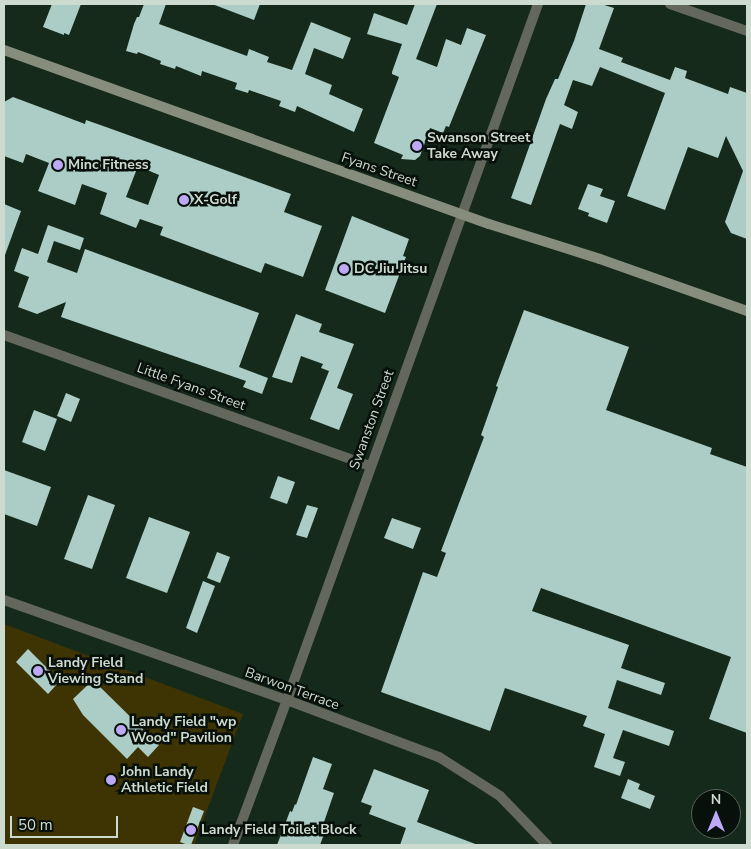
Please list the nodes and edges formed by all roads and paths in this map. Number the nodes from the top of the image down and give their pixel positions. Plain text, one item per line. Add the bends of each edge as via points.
1 (538, 4) edge
2 (670, 4) edge
3 (747, 32) edge
4 (4, 50) edge
5 (461, 214) junction
6 (747, 311) edge
7 (4, 334) edge
8 (370, 466) junction
9 (4, 600) edge
10 (287, 700) junction
11 (233, 845) edge
12 (547, 845) edge

1 - 5 street, Swanston Street
2 - 3 street
4 - 5 main road, Fyans Street
5 - 6 main road, Fyans Street
5 - 8 street, Swanston Street
7 - 8 street, Little Fyans Street
8 - 10 street, Swanston Street
9 - 10 street, Barwon Terrace
10 - 11 street, Swanston Street
10 - 12 street, Barwon Terrace via 439,757 500,796

